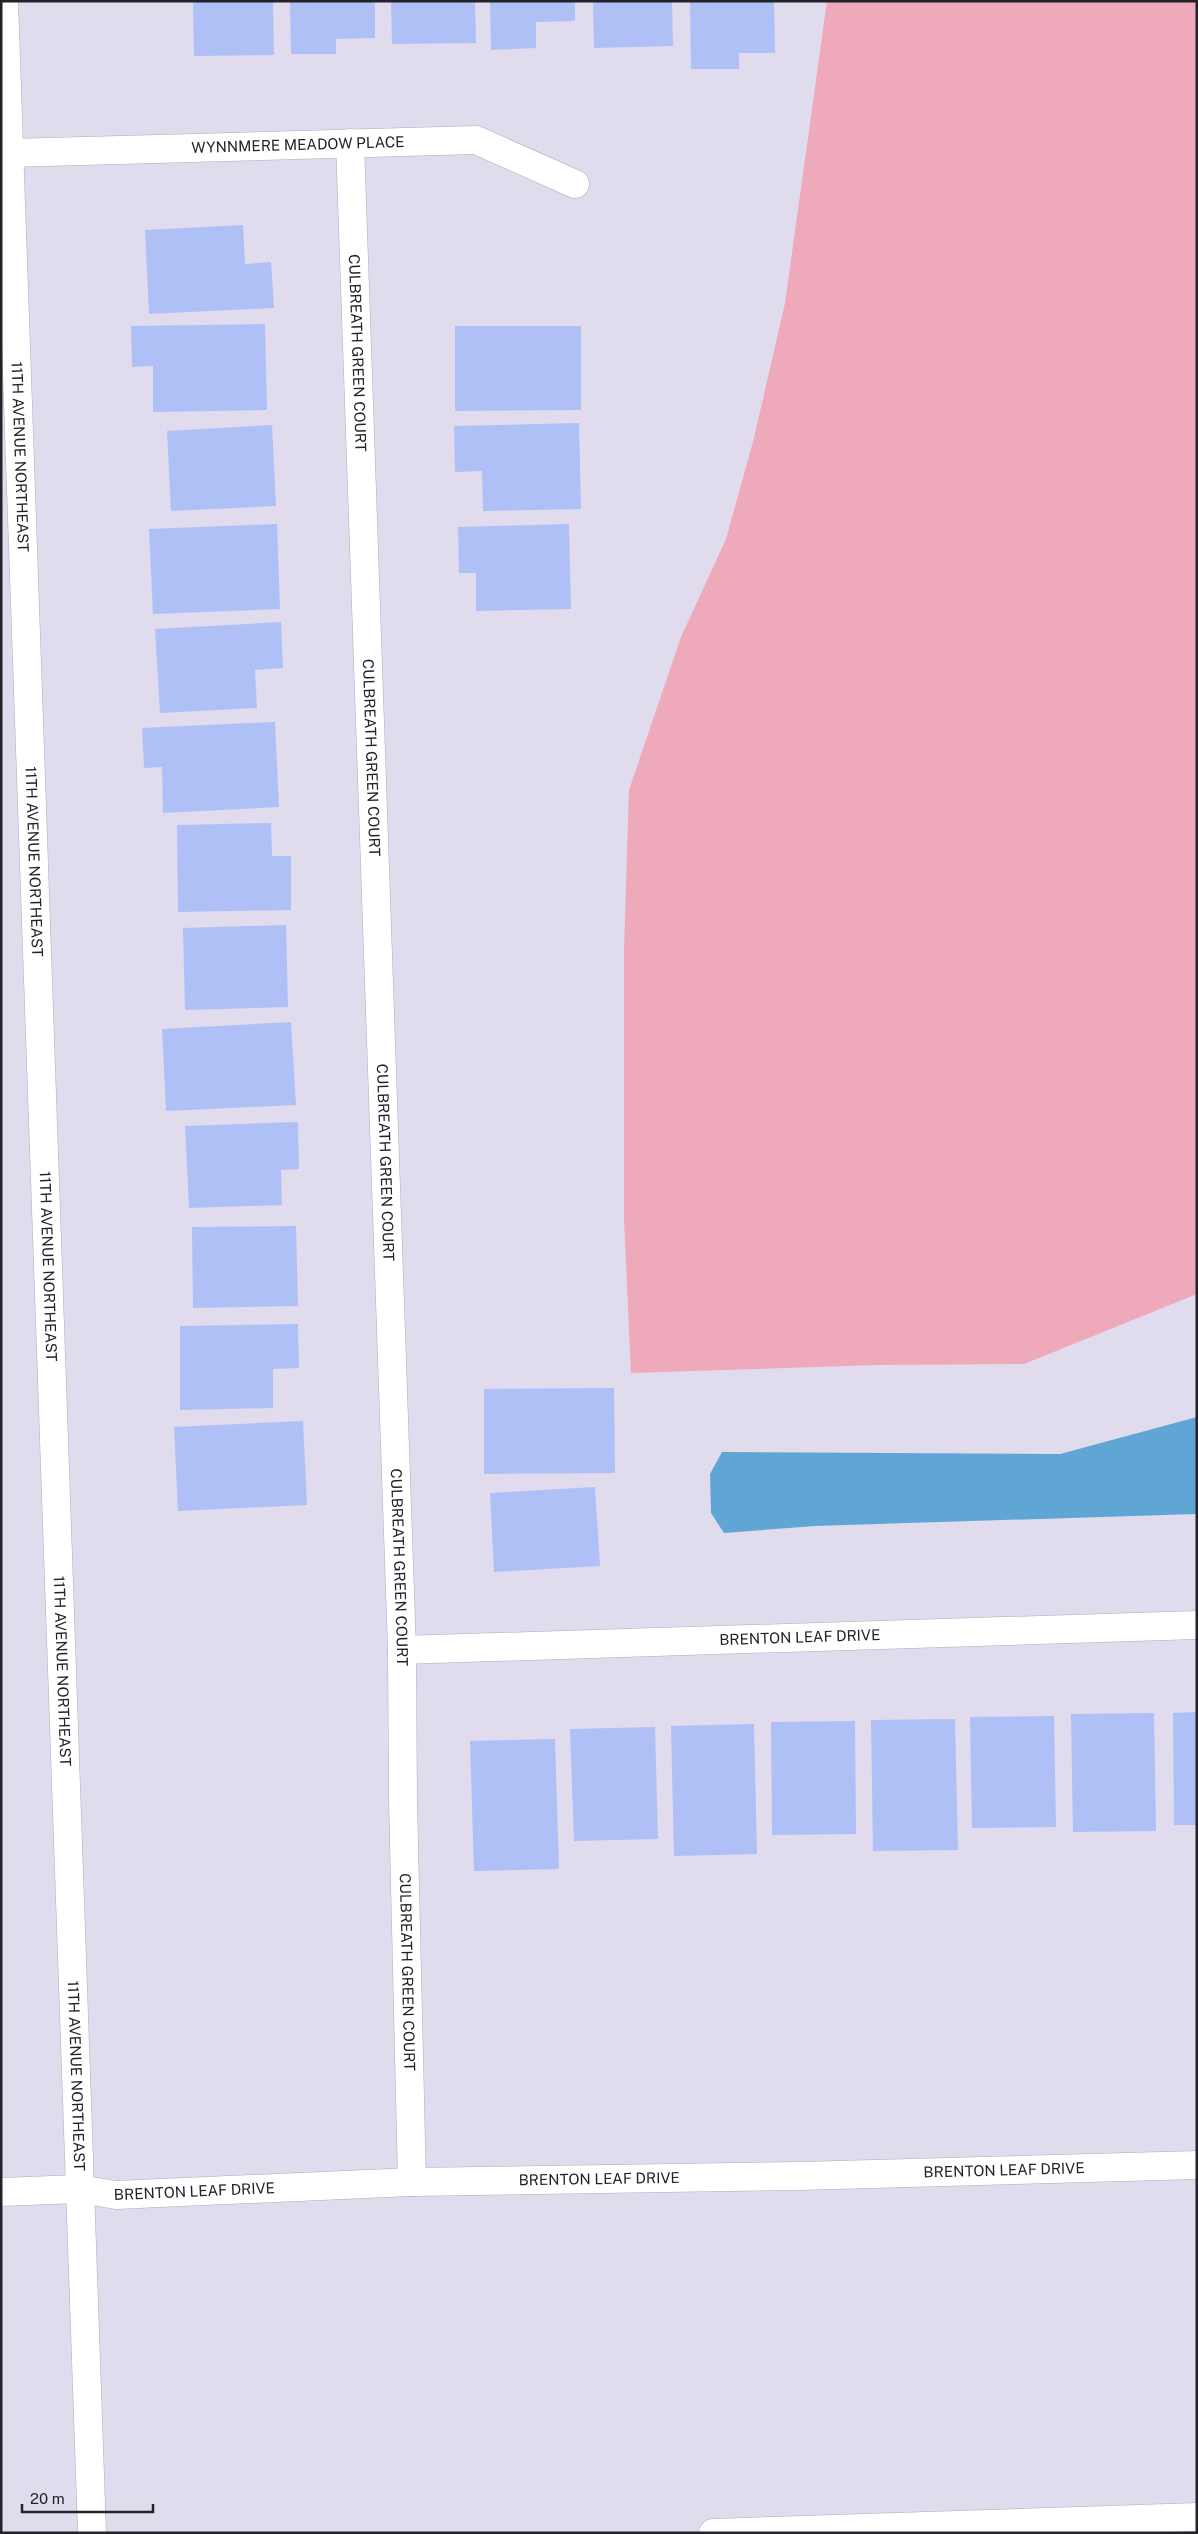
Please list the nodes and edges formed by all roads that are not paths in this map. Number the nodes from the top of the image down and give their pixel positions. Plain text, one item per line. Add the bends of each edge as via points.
1 (4, 1) edge
2 (350, 144) junction
3 (10, 153) junction
4 (575, 184) dead end
5 (7, 219) edge
6 (1197, 1625) edge
7 (402, 1650) junction
8 (1197, 2165) edge
9 (412, 2182) junction
10 (79, 2189) junction
11 (1, 2192) edge
12 (1197, 2517) edge
13 (92, 2533) edge
14 (713, 2533) edge

1 - 3 street, 11TH AVENUE NORTHEAST
2 - 3 street, WYNNMERE MEADOW PLACE
2 - 4 street, WYNNMERE MEADOW PLACE via 476,140
2 - 7 street, CULBREATH GREEN COURT
3 - 5 street, 11TH AVENUE NORTHEAST
5 - 10 street, 11TH AVENUE NORTHEAST
6 - 7 street, BRENTON LEAF DRIVE
7 - 9 street, CULBREATH GREEN COURT
8 - 9 street, BRENTON LEAF DRIVE
9 - 10 street, BRENTON LEAF DRIVE via 116,2195
10 - 11 street, BRENTON LEAF DRIVE
10 - 13 street, 11TH AVENUE NORTHEAST
12 - 14 street

